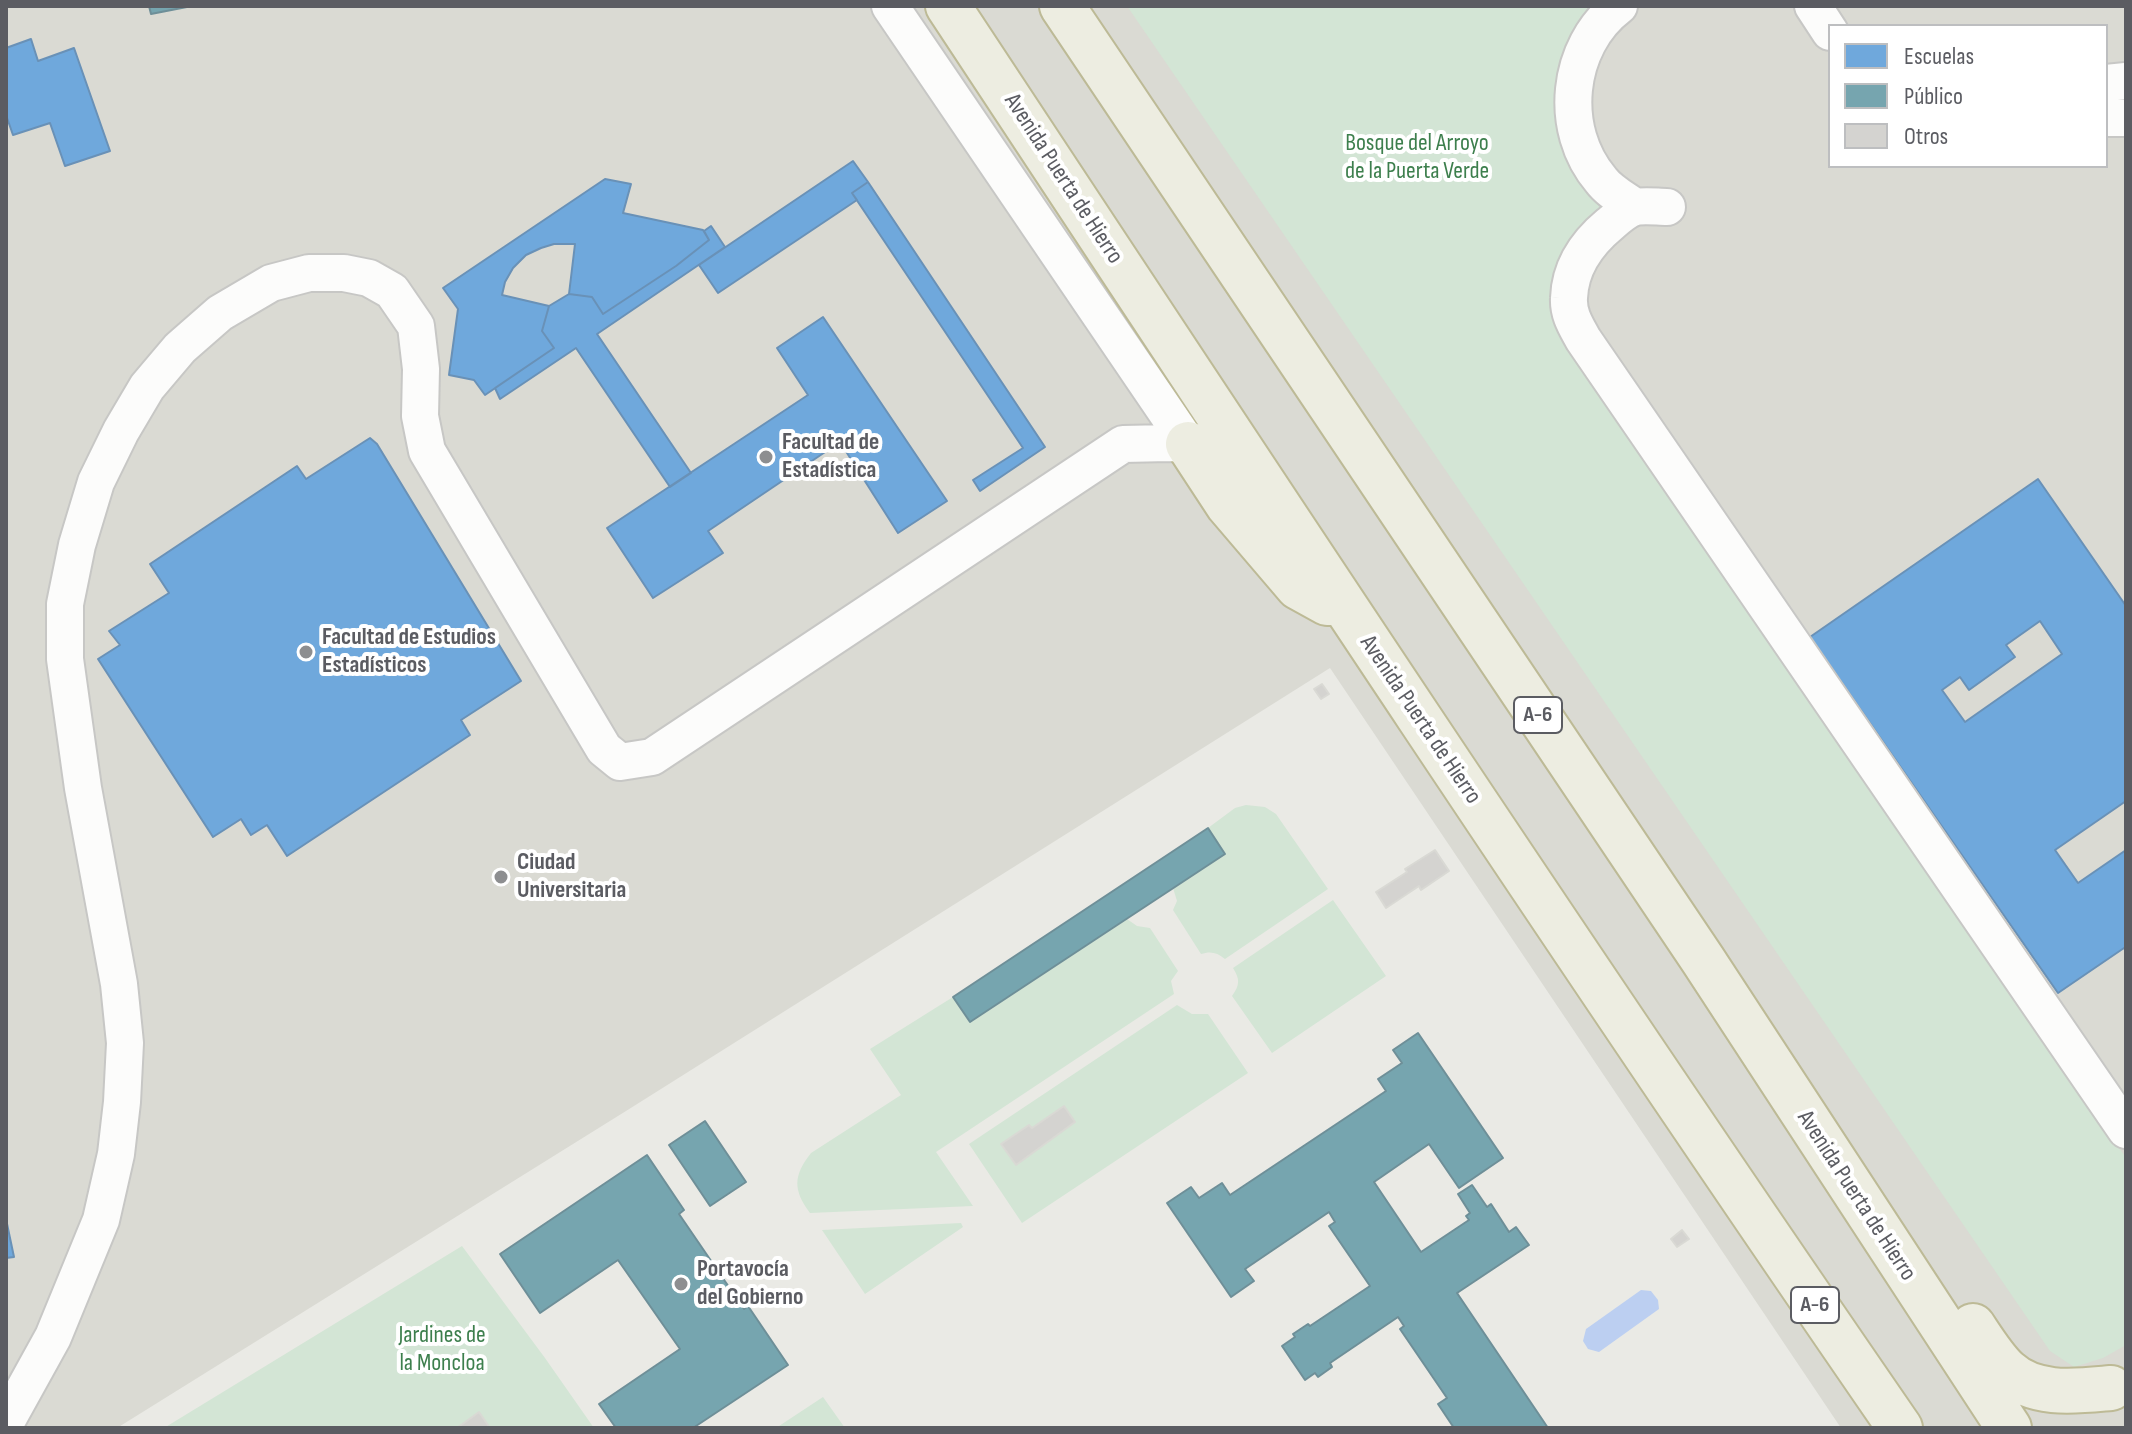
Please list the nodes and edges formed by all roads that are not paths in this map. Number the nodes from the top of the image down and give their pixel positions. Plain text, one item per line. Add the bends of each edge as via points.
1 (890, 6) edge
2 (948, 6) edge
3 (1062, 6) edge
4 (1619, 6) edge
5 (1138, 369) junction
6 (1123, 444) junction
7 (1188, 444) junction
8 (1350, 615) junction
9 (1703, 960) junction
10 (2126, 1130) edge
11 (2118, 1383) edge
12 (6, 1422) edge
13 (1900, 1428) edge
14 (2009, 1428) edge
15 (2088, 1428) edge

1 - 5 street, Avenida Puerta de Hierro
2 - 8 highway, Avenida Puerta de Hierro / A-6
3 - 9 highway, Avenida Puerta de Hierro / A-6
4 - 10 street via 1593,33 1578,65 1572,96 1576,128 1601,181 1651,207 1617,218 1584,249 1569,300 1571,317
5 - 6 street via 1135,411
5 - 7 street, Avenida Puerta de Hierro
6 - 7 street
6 - 12 street via 652,757 620,762 604,749 427,451 416,326 392,291 369,278 309,273 271,283 220,313 147,387 121,431 96,482 65,604 73,717 119,984 125,1043 122,1102 101,1220 53,1337
7 - 8 highway via 1228,505 1298,587
8 - 13 highway, Avenida Puerta de Hierro / A-6
9 - 11 highway via 1745,992 2008,1372 2026,1383 2070,1392
9 - 14 highway, Avenida Puerta de Hierro / A-6
11 - 15 highway

